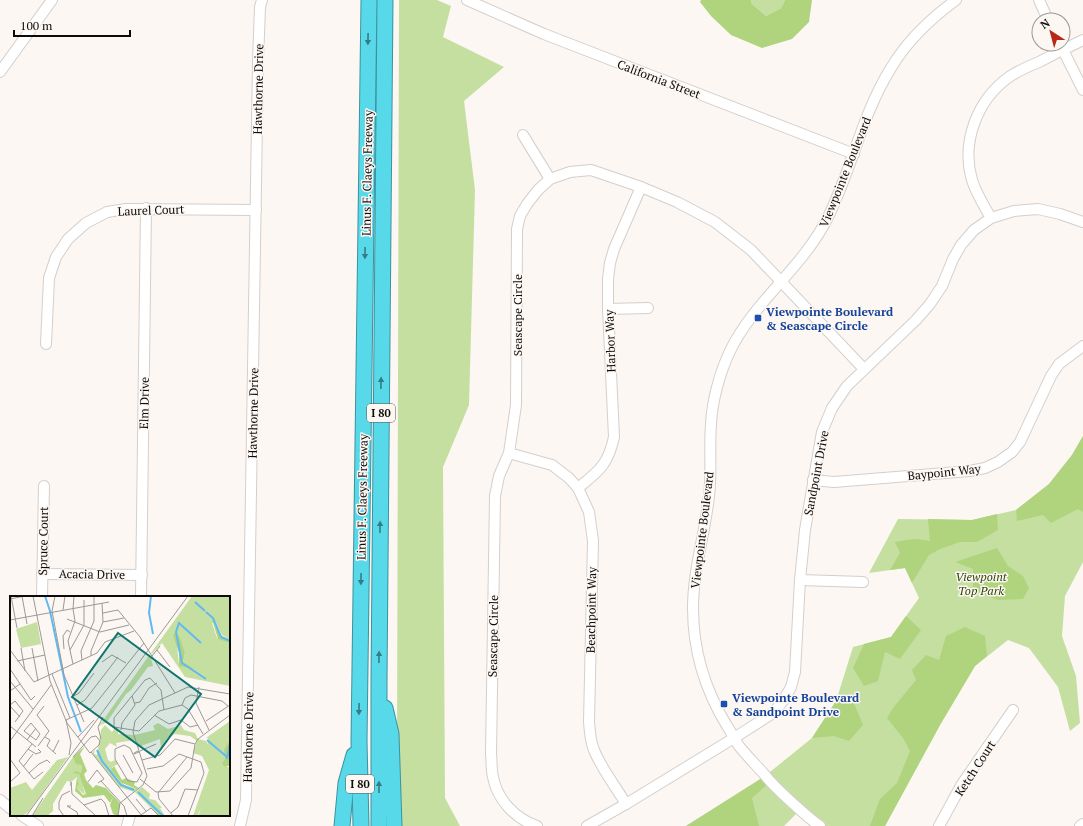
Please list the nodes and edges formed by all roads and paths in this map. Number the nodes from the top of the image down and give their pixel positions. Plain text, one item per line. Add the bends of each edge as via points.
1 (52, 0) edge
2 (262, 0) edge
3 (369, 0) edge
4 (385, 0) edge
5 (466, 0) edge
6 (956, 0) edge
7 (1039, 0) edge
8 (1044, 12) edge
9 (1083, 40) edge
10 (1071, 44) edge
11 (1052, 52) edge
12 (1064, 52) edge
13 (0, 72) edge
14 (1083, 90) edge
15 (523, 135) dead end
16 (854, 154) junction
17 (550, 179) junction
18 (641, 187) junction
19 (146, 208) junction
20 (256, 210) junction
21 (991, 218) junction
22 (1083, 222) edge
23 (782, 282) junction
24 (648, 308) dead end
25 (608, 309) junction
26 (46, 344) dead end
27 (1083, 346) edge
28 (864, 369) junction
29 (509, 453) junction
30 (813, 480) junction
31 (44, 486) dead end
32 (578, 488) junction
33 (42, 574) junction
34 (142, 575) junction
35 (800, 580) junction
36 (863, 582) dead end
37 (42, 596) edge
38 (141, 596) edge
39 (379, 680) junction
40 (1013, 710) dead end
41 (734, 738) junction
42 (359, 741) junction
43 (0, 800) edge
44 (626, 804) junction
45 (10, 808) edge
46 (23, 816) edge
47 (130, 816) edge
48 (1083, 824) edge
49 (38, 826) edge
50 (127, 826) edge
51 (240, 826) edge
52 (342, 826) edge
53 (361, 826) edge
54 (379, 826) edge
55 (394, 826) edge
56 (537, 826) edge
57 (587, 826) edge
58 (820, 826) edge
59 (939, 826) edge
60 (1080, 826) edge

1 - 13 street
2 - 20 street, Hawthorne Drive via 258,61
3 -> 42 highway, Linus F. Claeys Freeway / I 80
39 -> 4 highway, Linus F. Claeys Freeway / I 80
5 - 16 street, California Street via 544,34
6 - 16 street, Viewpointe Boulevard via 921,29 894,62 878,92
7 - 8 street
9 - 10 street
11 - 21 street via 1003,82 987,98 975,119 969,142 969,165 975,187
12 - 14 street
15 - 17 street
16 - 23 street, Viewpointe Boulevard via 821,231
17 - 18 street, Seascape Circle via 570,172 591,170
17 - 29 street, Seascape Circle via 527,204 520,216 517,229 516,405
18 - 23 street, Seascape Circle via 715,222 751,250
18 - 25 street, Harbor Way via 610,263
19 - 20 street, Laurel Court
19 - 26 street, Laurel Court via 107,212 86,223 68,239 56,257 49,278
19 - 34 street, Elm Drive
20 - 51 street, Hawthorne Drive via 246,800
21 - 22 street, Sandpoint Drive via 1014,211 1038,209
21 - 28 street, Sandpoint Drive via 974,230 961,245 942,286 930,304
23 - 28 street, Seascape Circle
23 - 41 street, Viewpointe Boulevard via 753,314 730,351 720,378 711,424 709,496 695,576 693,609 696,644 703,676
24 - 25 street
25 - 32 street, Harbor Way via 614,437 612,449 599,470
27 - 30 street, Baypoint Way via 1059,364 1020,442 1012,452 998,462 970,471 834,482
28 - 30 street, Sandpoint Drive via 847,386 832,408 822,432
29 - 32 street, Beachpoint Way via 552,465
29 - 56 street, Seascape Circle via 499,476 495,496 491,754 493,776 503,801 517,816
30 - 35 street, Sandpoint Drive
31 - 33 street, Spruce Court
32 - 44 street, Beachpoint Way via 589,512 593,541 590,736 593,749
33 - 34 street, Acacia Drive
33 - 37 street, Spruce Court
34 - 38 street, Elm Drive
35 - 36 street
35 - 41 street, Sandpoint Drive via 795,672 791,687 773,713
54 -> 39 highway, Linus F. Claeys Freeway / I 80
39 - 55 highway via 391,734
40 - 59 street, Ketch Court via 962,784
41 - 44 street
41 - 58 street, Viewpointe Boulevard via 770,782
42 - 52 highway via 346,783
42 - 53 highway, Linus F. Claeys Freeway / I 80
43 - 45 street
44 - 57 street
46 - 49 street
47 - 50 street
48 - 60 street

